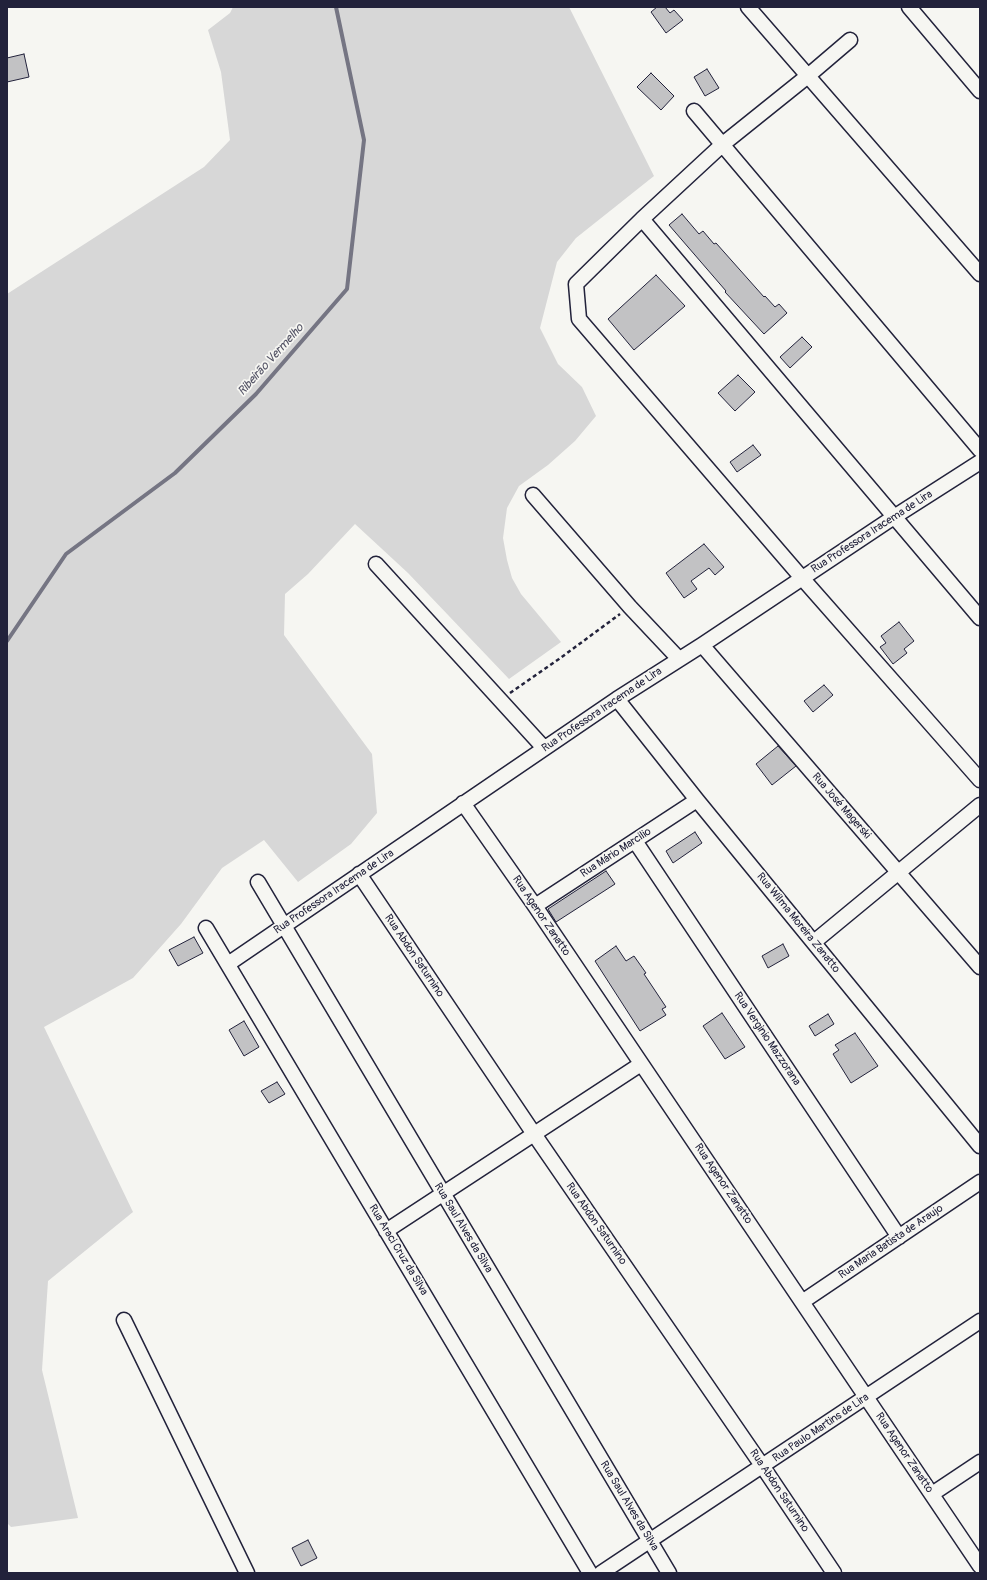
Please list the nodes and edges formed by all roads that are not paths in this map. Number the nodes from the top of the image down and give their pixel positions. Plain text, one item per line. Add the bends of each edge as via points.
1 (748, 7) edge
2 (909, 7) edge
3 (850, 40) dead end
4 (809, 75) junction
5 (980, 91) edge
6 (694, 111) dead end
7 (723, 144) junction
8 (642, 219) junction
9 (980, 274) edge
10 (980, 450) edge
11 (980, 462) edge
12 (533, 495) dead end
13 (894, 516) junction
14 (376, 564) dead end
15 (802, 578) junction
16 (980, 618) edge
17 (702, 645) junction
18 (679, 659) junction
19 (617, 699) junction
20 (544, 748) junction
21 (980, 780) edge
22 (697, 800) junction
23 (463, 803) junction
24 (980, 805) edge
25 (635, 841) junction
26 (899, 873) junction
27 (359, 874) junction
28 (258, 882) dead end
29 (535, 906) junction
30 (283, 926) junction
31 (206, 928) dead end
32 (814, 942) junction
33 (228, 964) junction
34 (980, 967) edge
35 (642, 1064) junction
36 (534, 1134) junction
37 (980, 1146) edge
38 (980, 1182) edge
39 (443, 1194) junction
40 (386, 1231) junction
41 (899, 1237) junction
42 (802, 1302) junction
43 (124, 1320) dead end
44 (980, 1321) edge
45 (867, 1398) junction
46 (980, 1462) edge
47 (763, 1467) junction
48 (932, 1494) junction
49 (650, 1541) junction
50 (980, 1566) edge
51 (247, 1573) edge
52 (590, 1573) edge
53 (601, 1573) edge
54 (669, 1573) edge
55 (834, 1573) edge

1 - 4 street
2 - 5 street
3 - 4 street
4 - 7 street
4 - 9 street
6 - 7 street
7 - 8 street
7 - 10 street
8 - 13 street
8 - 15 street via 576,284 579,319
11 - 13 street, Rua Professora Iracema de Lira
12 - 18 street via 630,607
13 - 15 street, Rua Professora Iracema de Lira
13 - 16 street
14 - 20 street
15 - 17 street, Rua Professora Iracema de Lira
15 - 21 street
17 - 18 street, Rua Professora Iracema de Lira
17 - 26 street, Rua José Magerski
18 - 19 street, Rua Professora Iracema de Lira
19 - 20 street, Rua Professora Iracema de Lira
19 - 22 street, Rua Wilma Moreira Zanatto
20 - 23 street, Rua Professora Iracema de Lira
22 - 25 street, Rua Mário Marcilio
22 - 32 street, Rua Wilma Moreira Zanatto
23 - 27 street, Rua Professora Iracema de Lira
23 - 29 street, Rua Agenor Zanatto
24 - 26 street
25 - 29 street, Rua Mário Marcilio
25 - 41 street, Rua Verginio Mazzorana
26 - 32 street
26 - 34 street, Rua José Magerski
27 - 30 street, Rua Professora Iracema de Lira
27 - 36 street, Rua Abdon Saturnino
28 - 30 street, Rua Saul Alves da Silva
29 - 35 street, Rua Agenor Zanatto
30 - 33 street, Rua Professora Iracema de Lira
30 - 39 street, Rua Saul Alves da Silva
31 - 33 street, Rua Araci Cruz da Silva
32 - 37 street, Rua Wilma Moreira Zanatto
33 - 40 street, Rua Araci Cruz da Silva
35 - 36 street
35 - 42 street, Rua Agenor Zanatto
36 - 39 street
36 - 47 street, Rua Abdon Saturnino
38 - 41 street, Rua Maria Batista de Araujo
39 - 40 street
39 - 49 street, Rua Saul Alves da Silva
40 - 52 street, Rua Araci Cruz da Silva
41 - 42 street, Rua Maria Batista de Araujo
42 - 45 street, Rua Agenor Zanatto
43 - 51 street
44 - 45 street, Rua Paulo Martins de Lira
45 - 47 street, Rua Paulo Martins de Lira
45 - 48 street, Rua Agenor Zanatto
46 - 48 street
47 - 49 street, Rua Paulo Martins de Lira
47 - 55 street, Rua Abdon Saturnino
48 - 50 street, Rua Agenor Zanatto
49 - 53 street, Rua Paulo Martins de Lira
49 - 54 street, Rua Saul Alves da Silva

